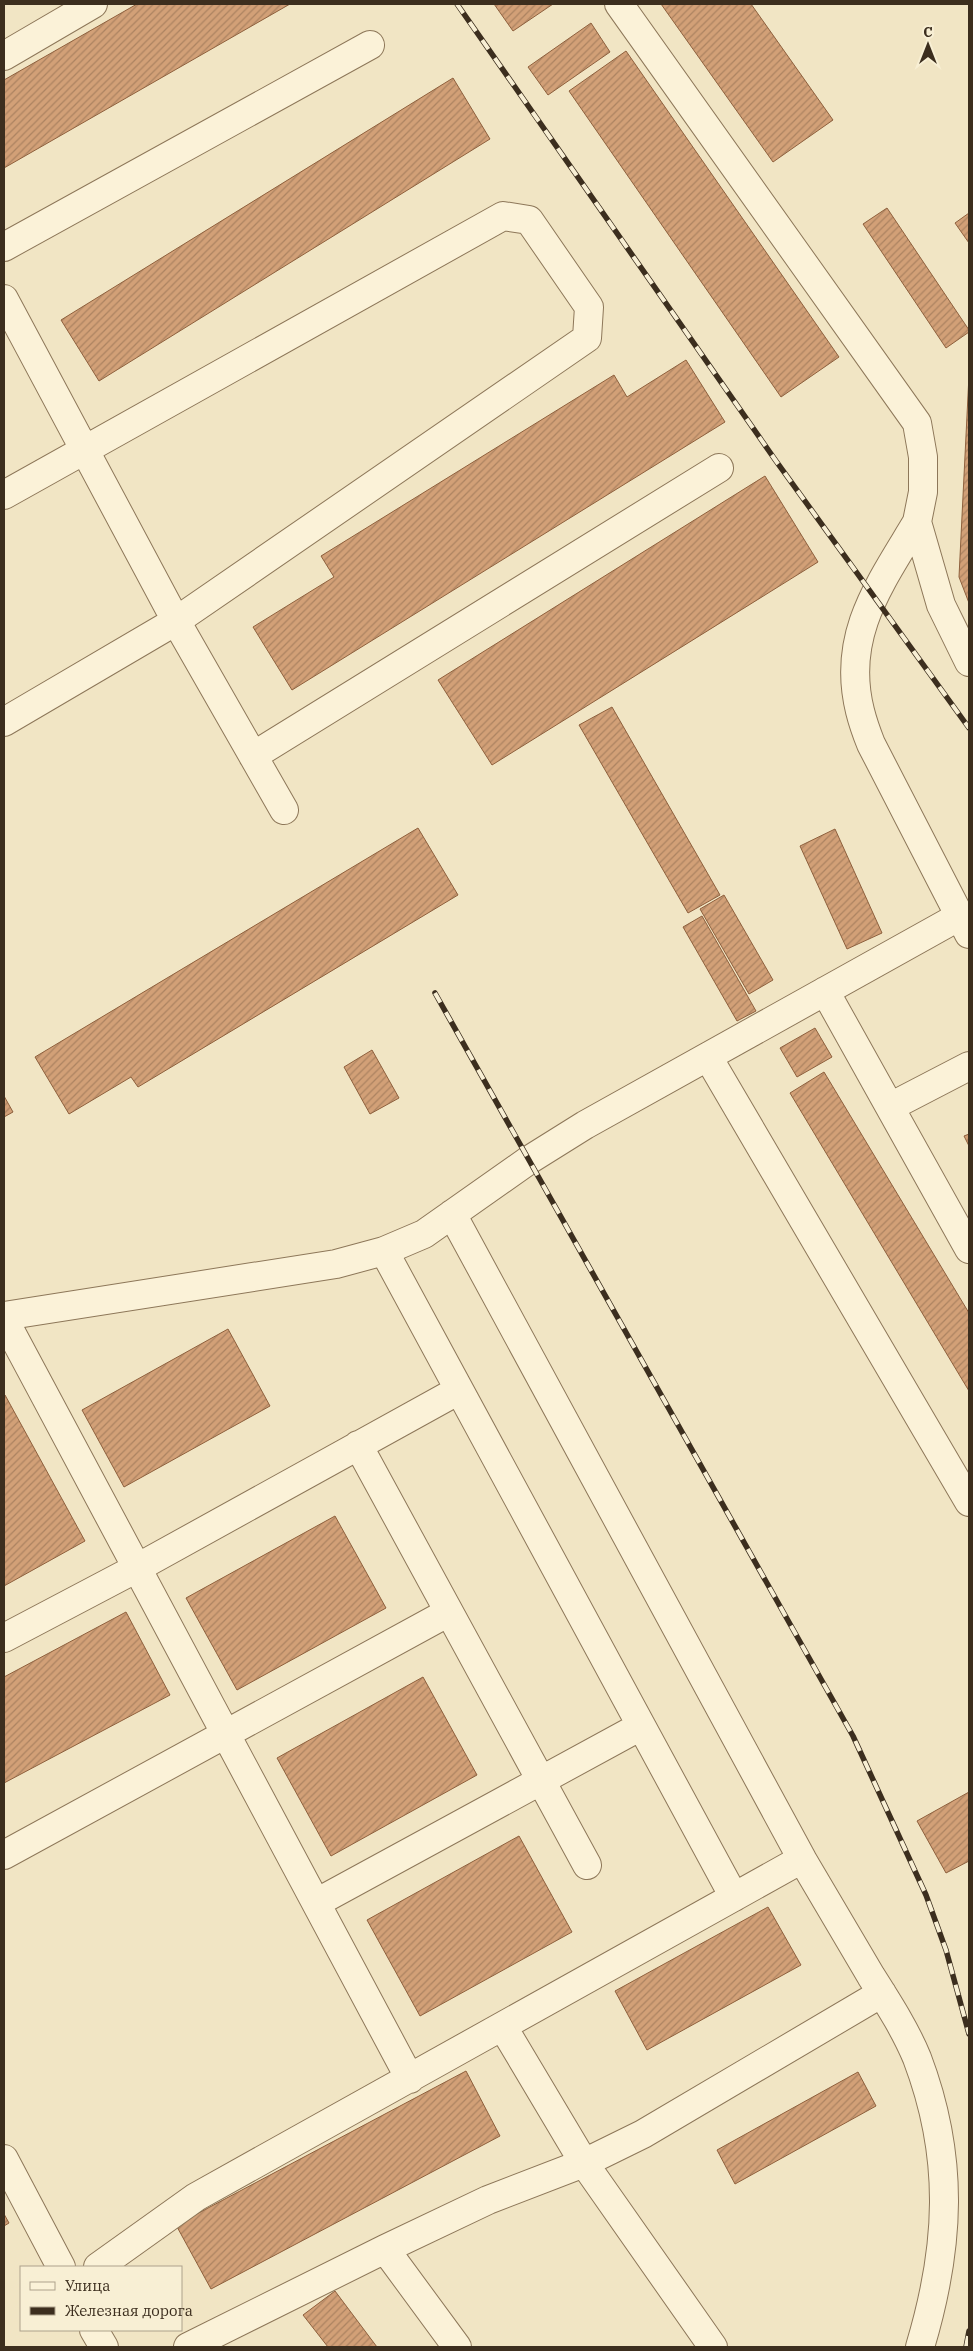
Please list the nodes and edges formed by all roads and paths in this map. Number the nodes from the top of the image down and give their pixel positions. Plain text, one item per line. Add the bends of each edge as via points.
1 (93, 4) edge
2 (619, 4) edge
3 (370, 45) dead end
4 (4, 56) edge
5 (4, 247) edge
6 (4, 300) edge
7 (84, 452) junction
8 (719, 468) dead end
9 (4, 495) edge
10 (917, 522) junction
11 (176, 621) junction
12 (969, 662) edge
13 (4, 722) edge
14 (253, 756) junction
15 (284, 810) dead end
16 (965, 925) edge
17 (825, 992) junction
18 (708, 1057) junction
19 (969, 1066) edge
20 (890, 1107) junction
21 (452, 1214) junction
22 (969, 1250) edge
23 (384, 1251) junction
24 (4, 1318) edge
25 (459, 1390) junction
26 (358, 1444) junction
27 (969, 1502) edge
28 (137, 1568) junction
29 (449, 1612) junction
30 (4, 1638) edge
31 (641, 1726) junction
32 (226, 1734) junction
33 (541, 1781) junction
34 (4, 1855) edge
35 (802, 1859) junction
36 (587, 1865) dead end
37 (734, 1897) junction
38 (316, 1903) junction
39 (882, 1993) junction
40 (503, 2027) junction
41 (410, 2079) junction
42 (4, 2159) edge
43 (584, 2163) junction
44 (385, 2249) junction
45 (60, 2266) edge
46 (99, 2266) edge
47 (95, 2331) edge
48 (104, 2347) edge
49 (188, 2347) edge
50 (457, 2347) edge
51 (713, 2347) edge
52 (920, 2347) edge

1 - 4 lane
2 - 10 lane via 917,423 923,457 923,492
3 - 5 lane
6 - 7 lane
7 - 9 lane
7 - 11 lane
7 - 11 lane via 503,216 529,220 589,308 587,338
8 - 14 lane
10 - 12 lane via 940,605
10 - 16 lane via 874,594 861,626 855,657 855,682 871,744
11 - 13 lane
11 - 14 lane
14 - 15 lane
16 - 17 lane
17 - 18 lane
17 - 20 lane
18 - 21 lane via 585,1125
18 - 27 lane
19 - 20 lane
20 - 22 lane
21 - 23 lane via 424,1234
21 - 35 lane
23 - 24 lane via 336,1264
23 - 25 lane
24 - 28 lane
25 - 26 lane
25 - 31 lane
26 - 28 lane
26 - 29 lane
28 - 30 lane
28 - 32 lane
29 - 32 lane
29 - 33 lane
31 - 33 lane
31 - 37 lane
32 - 34 lane
32 - 38 lane
33 - 36 lane
33 - 38 lane
35 - 37 lane
35 - 39 lane
37 - 40 lane
38 - 41 lane
39 - 43 lane via 643,2134
39 - 52 lane via 917,2058 939,2132 944,2174 940,2271
40 - 41 lane
40 - 43 lane
41 - 46 lane via 196,2197
42 - 45 lane
43 - 44 lane via 488,2200
43 - 51 lane
44 - 49 lane
44 - 50 lane
47 - 48 lane

